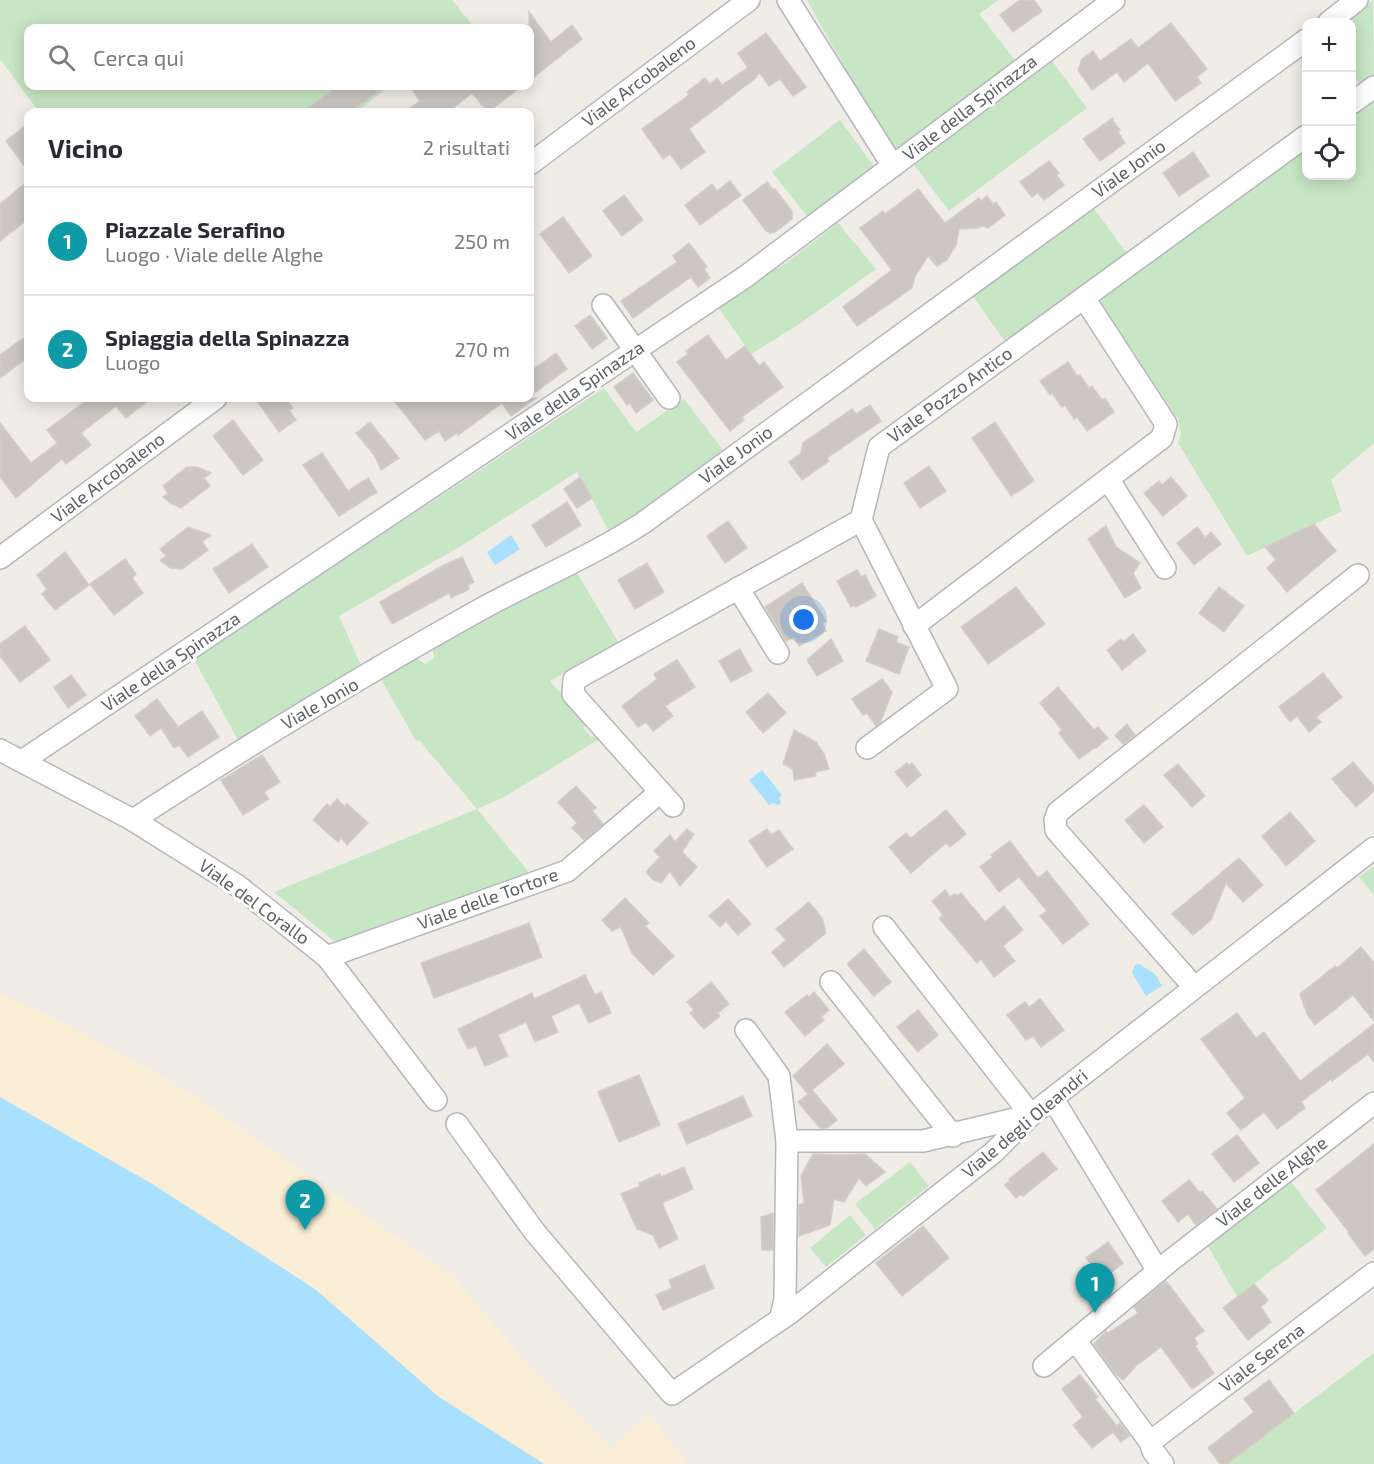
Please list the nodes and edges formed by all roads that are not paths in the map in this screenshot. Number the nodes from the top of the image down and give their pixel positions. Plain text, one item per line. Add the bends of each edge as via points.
1 (749, 0) edge
2 (788, 0) edge
3 (1114, 0) edge
4 (1357, 0) edge
5 (1334, 18) edge
6 (1302, 43) edge
7 (1374, 87) edge
8 (1356, 100) edge
9 (1302, 139) edge
10 (534, 161) edge
11 (893, 166) junction
12 (1084, 298) junction
13 (603, 305) dead end
14 (635, 351) junction
15 (669, 398) dead end
16 (211, 402) edge
17 (1108, 479) junction
18 (861, 520) junction
19 (0, 558) edge
20 (1165, 568) dead end
21 (1358, 575) dead end
22 (738, 588) junction
23 (914, 626) junction
24 (778, 653) dead end
25 (867, 748) dead end
26 (0, 750) edge
27 (22, 761) junction
28 (133, 820) junction
29 (1374, 848) edge
30 (884, 927) dead end
31 (327, 957) junction
32 (831, 982) dead end
33 (1194, 987) junction
34 (746, 1030) dead end
35 (1053, 1099) junction
36 (436, 1100) dead end
37 (1374, 1103) edge
38 (1031, 1115) junction
39 (457, 1124) dead end
40 (953, 1136) junction
41 (787, 1141) junction
42 (1164, 1266) junction
43 (1374, 1273) edge
44 (782, 1317) junction
45 (1075, 1340) junction
46 (1044, 1366) dead end
47 (1150, 1442) junction
48 (1163, 1464) edge

1 - 10 street, Viale Arcobaleno
2 - 11 street
3 - 11 street, Viale della Spinazza
4 - 5 street
6 - 28 street, Viale Jonio via 643,523 463,619 244,748
7 - 8 street
9 - 12 street, Viale Pozzo Antico
11 - 14 street, Viale della Spinazza via 745,277
12 - 17 street via 1166,424 1162,438
12 - 18 street, Viale Pozzo Antico via 879,447
13 - 14 street
14 - 15 street
14 - 27 street, Viale della Spinazza
16 - 19 street, Viale Arcobaleno
17 - 20 street
17 - 23 street
18 - 22 street
18 - 23 street
21 - 33 street via 1058,812 1056,830
22 - 24 street
22 - 31 street, Viale delle Tortore via 574,680 573,694 667,799 567,871
23 - 25 street via 947,689
26 - 27 street, Viale del Corallo
27 - 28 street, Viale del Corallo
28 - 31 street, Viale del Corallo via 238,886
29 - 33 street, Viale degli Oleandri
30 - 38 street
31 - 36 street, Viale del Corallo
32 - 40 street
33 - 35 street, Viale degli Oleandri
34 - 41 street via 779,1076
35 - 38 street, Viale degli Oleandri
35 - 42 street
37 - 42 street, Viale delle Alghe
38 - 40 street
38 - 44 street, Viale degli Oleandri via 994,1152
39 - 44 street, Viale degli Oleandri via 534,1232 672,1394
40 - 41 street via 923,1142
41 - 44 street
42 - 45 street, Viale delle Alghe
43 - 47 street, Viale Serena
45 - 46 street, Viale delle Alghe
45 - 47 street
47 - 48 street

